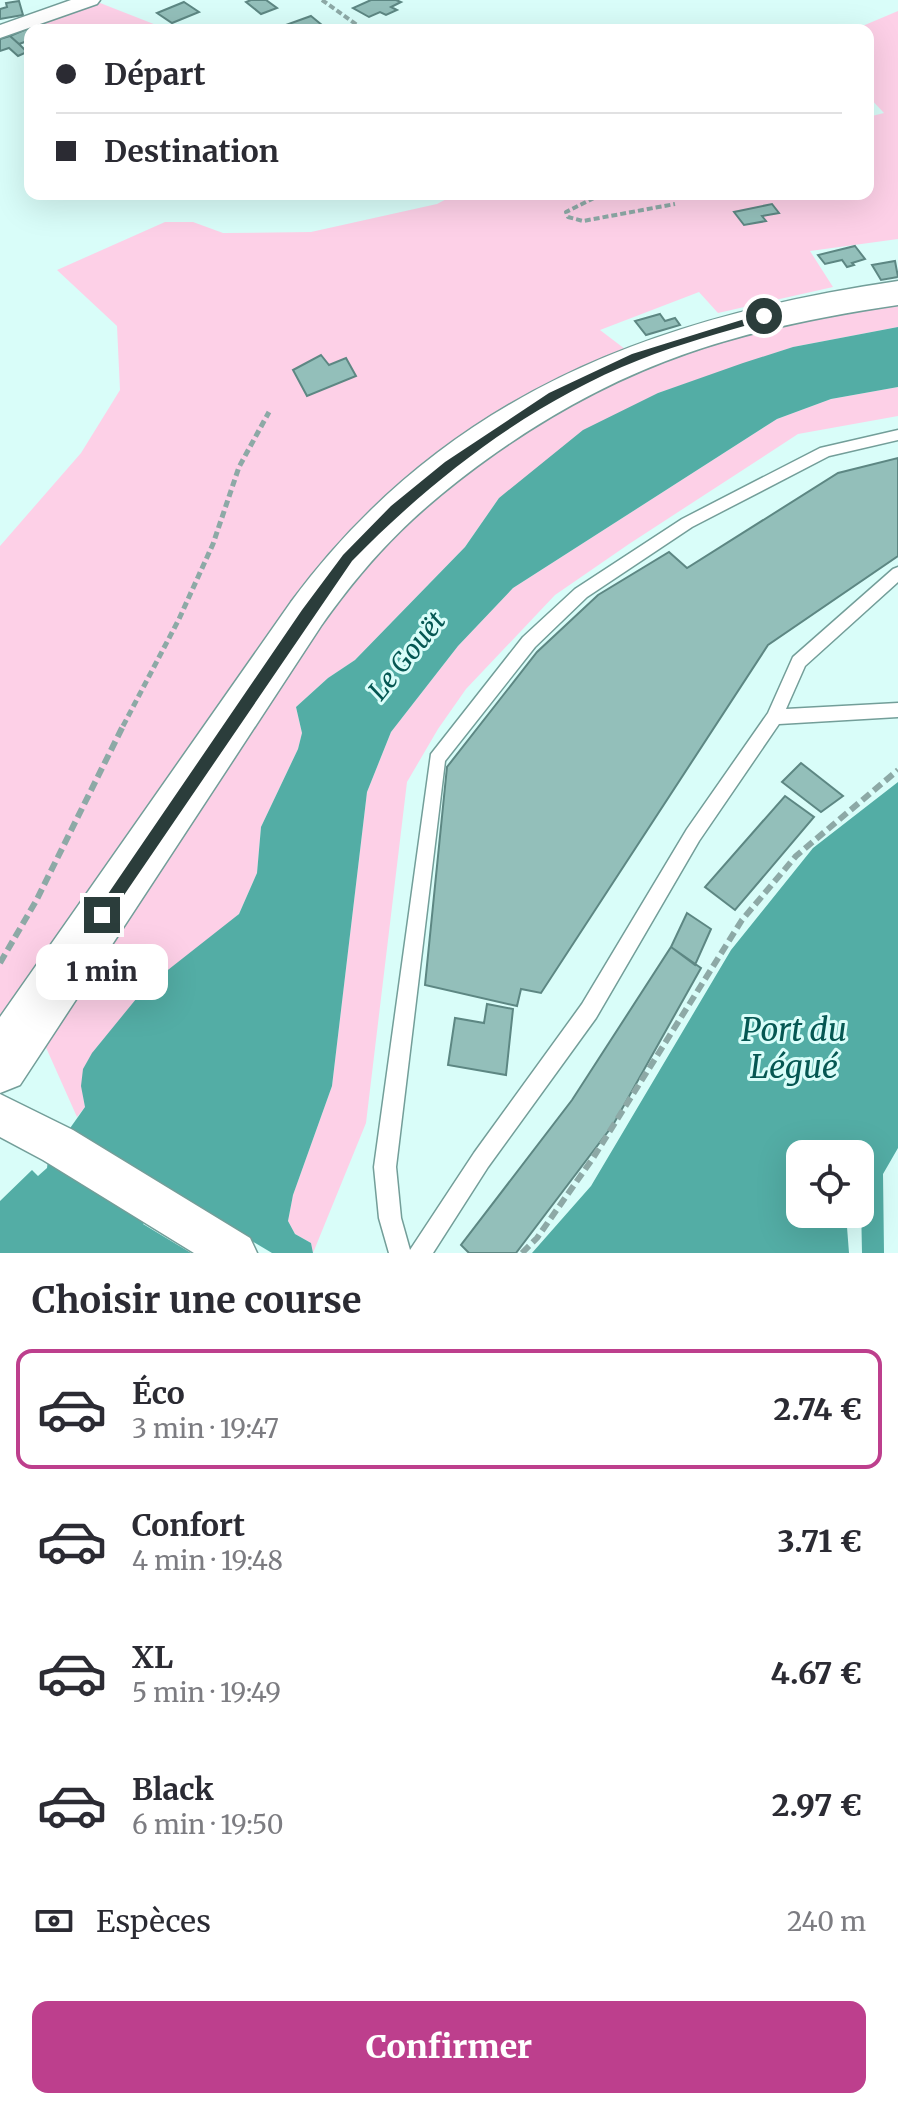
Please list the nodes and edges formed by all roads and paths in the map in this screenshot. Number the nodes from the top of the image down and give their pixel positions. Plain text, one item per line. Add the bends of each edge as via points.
1 (90, 0) edge
2 (322, 0) edge
3 (356, 24) edge
4 (0, 32) edge
5 (590, 200) edge
6 (675, 204) dead end
7 (898, 293) edge
8 (269, 412) dead end
9 (898, 435) edge
10 (898, 573) edge
11 (898, 710) edge
12 (774, 717) junction
13 (898, 770) edge
14 (0, 963) edge
15 (0, 1065) edge
16 (0, 1115) edge
17 (235, 1253) edge
18 (400, 1253) edge
19 (420, 1253) edge
20 (522, 1253) edge

1 - 4 street
2 - 3 path
5 - 6 path via 566,212 568,217 583,221
7 - 15 street via 764,316 613,365 553,396 395,509 347,558 306,614
8 - 14 path via 239,467 213,544 179,619
9 - 18 lane via 825,452 687,523 581,593 529,642 437,759 385,1167
10 - 12 lane via 799,662
11 - 12 lane
12 - 19 lane via 693,835 589,1011
13 - 20 path via 796,856 742,920 593,1158
16 - 17 street

